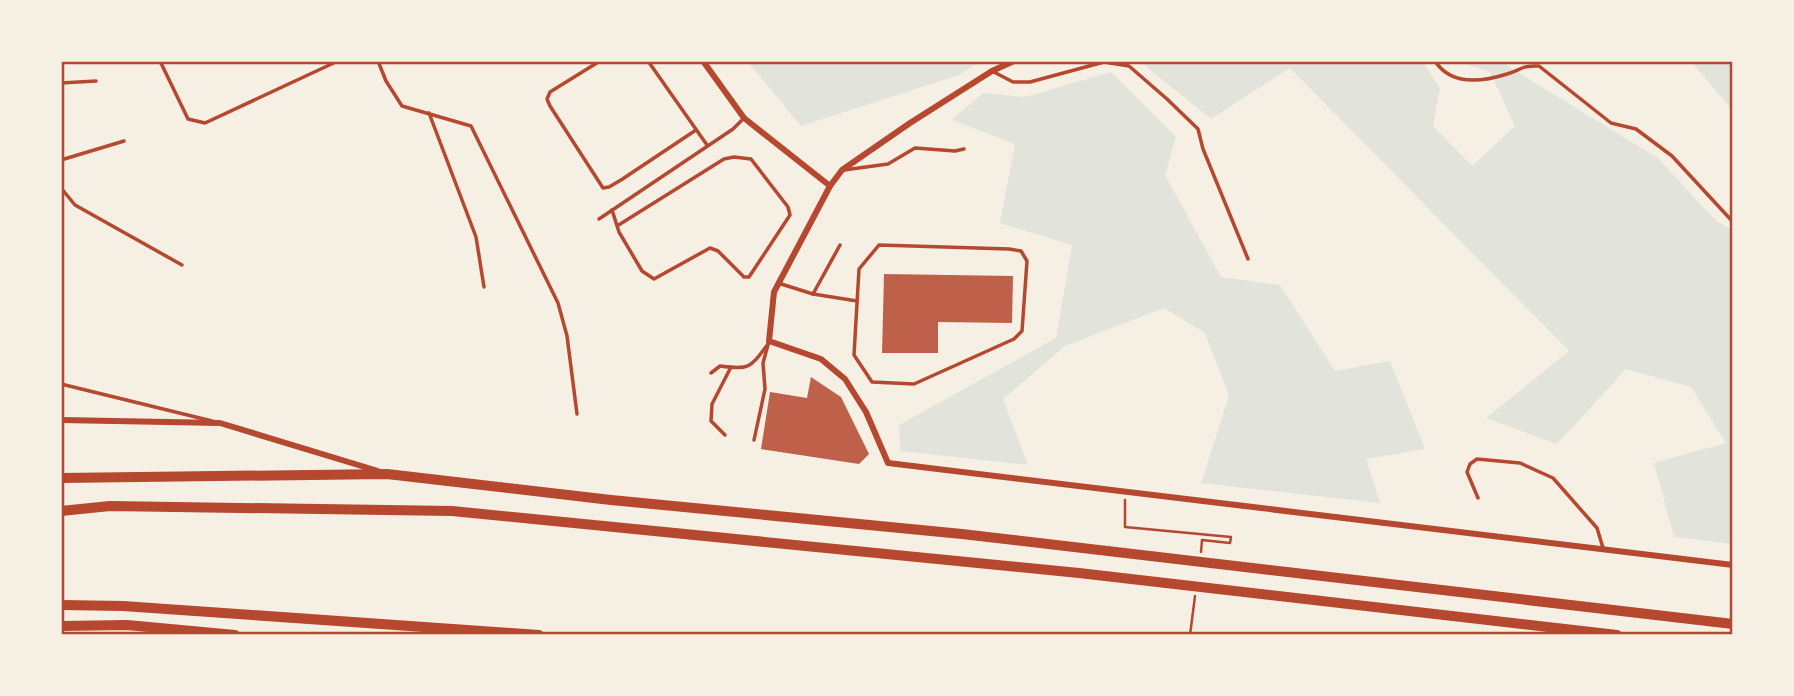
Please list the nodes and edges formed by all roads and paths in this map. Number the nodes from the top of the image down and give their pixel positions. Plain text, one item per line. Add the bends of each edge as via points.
1 (160, 61) edge
2 (338, 61) edge
3 (378, 61) edge
4 (600, 61) edge
5 (648, 61) edge
6 (703, 61) edge
7 (1014, 61) edge
8 (1435, 61) edge
9 (992, 71) junction
10 (96, 80) dead end
11 (61, 83) edge
12 (429, 113) junction
13 (744, 118) junction
14 (696, 130) junction
15 (124, 141) dead end
16 (708, 146) junction
17 (964, 149) dead end
18 (61, 160) edge
19 (842, 170) junction
20 (830, 186) junction
21 (61, 188) edge
22 (612, 209) junction
23 (598, 219) dead end
24 (1733, 222) edge
25 (617, 226) junction
26 (840, 245) dead end
27 (1248, 259) dead end
28 (182, 265) dead end
29 (778, 283) junction
30 (484, 287) dead end
31 (813, 294) junction
32 (857, 300) junction
33 (769, 341) junction
34 (731, 367) junction
35 (711, 373) dead end
36 (61, 384) edge
37 (577, 414) dead end
38 (61, 420) edge
39 (220, 423) junction
40 (725, 435) dead end
41 (754, 440) dead end
42 (387, 474) junction
43 (61, 478) edge
44 (1125, 491) junction
45 (1478, 498) dead end
46 (61, 511) edge
47 (1125, 527) dead end
48 (1603, 548) junction
49 (1733, 565) edge
50 (61, 606) edge
51 (1733, 624) edge
52 (61, 625) edge
53 (236, 635) edge
54 (539, 635) edge
55 (1617, 635) edge

1 - 2 lane via 188,119 205,123
3 - 12 lane via 402,106
4 - 14 lane via 550,92 547,99 603,188
5 - 14 lane
6 - 13 street
7 - 9 street
8 - 24 lane via 1459,79 1481,81 1539,65 1611,123 1636,129 1672,156
9 - 19 street
9 - 27 lane via 1013,82 1030,82 1104,62 1129,66 1198,129
10 - 11 lane
12 - 30 lane via 476,237
12 - 37 lane via 471,126 477,138 558,303
13 - 16 lane
13 - 20 street
14 - 16 lane
15 - 18 lane
16 - 22 lane
17 - 19 lane via 915,148 888,164
19 - 20 street
20 - 29 street
21 - 28 lane via 75,205
22 - 23 lane
22 - 25 lane
25 - 25 lane via 642,271 654,279 710,248 749,277 790,215 751,159 734,157
26 - 31 lane
29 - 31 lane
29 - 33 street
31 - 32 lane
32 - 32 lane via 859,269 880,244 1009,249 1021,251 1027,261 1022,331 1014,339 914,384 872,382 854,355
33 - 34 lane via 746,368
33 - 41 lane via 762,363 765,389
33 - 44 street via 821,359 845,379 866,412 888,463
34 - 35 lane via 720,366
34 - 40 lane via 712,404 711,421
36 - 39 lane
38 - 39 street
39 - 42 street
42 - 43 highway
42 - 51 highway via 962,534
44 - 47 path
44 - 48 street
45 - 48 lane via 1467,472 1470,464 1477,460 1520,463 1553,478 1597,528
46 - 55 highway via 110,506 453,511 1079,573
48 - 49 street
50 - 54 main road via 123,606
52 - 53 main road via 127,625

